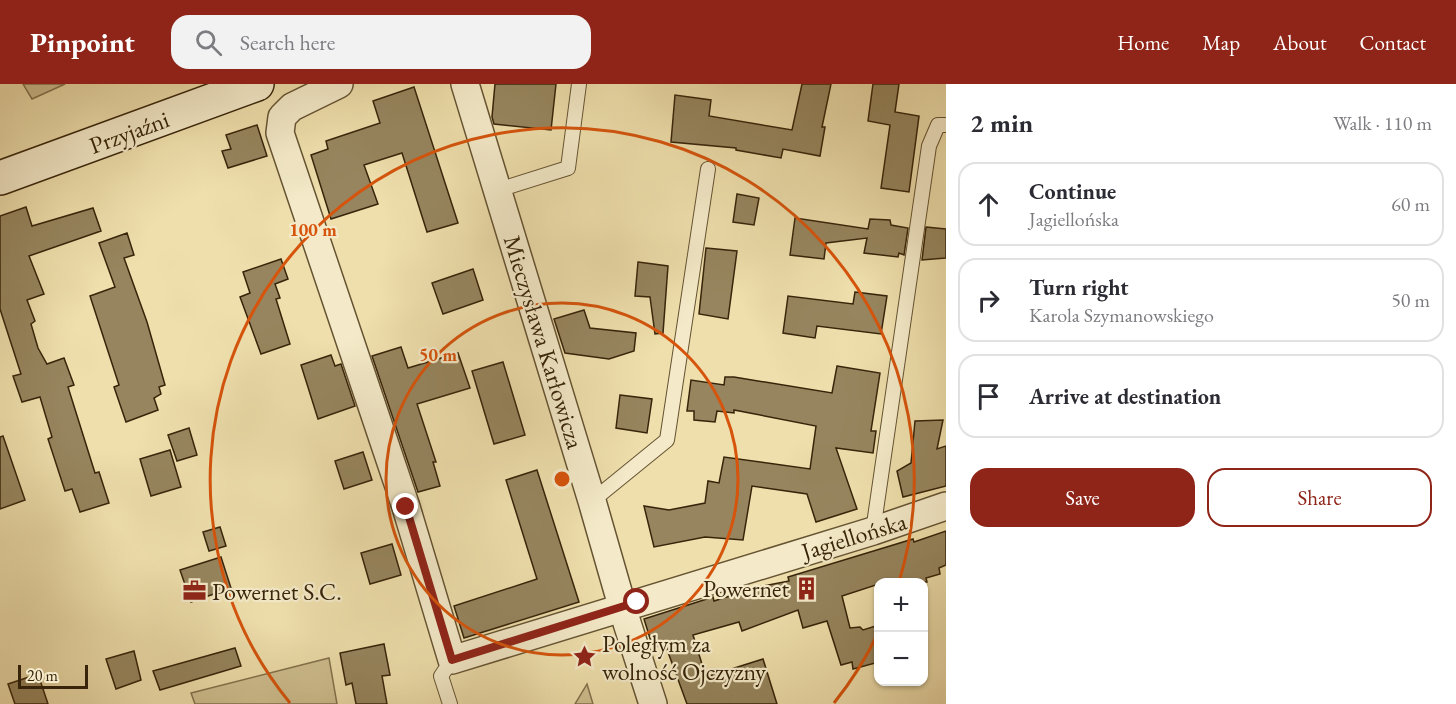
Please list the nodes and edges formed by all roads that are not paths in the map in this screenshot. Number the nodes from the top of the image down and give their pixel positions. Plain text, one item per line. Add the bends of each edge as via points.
1 (257, 84) edge
2 (339, 84) edge
3 (465, 84) edge
4 (579, 84) edge
5 (946, 125) edge
6 (708, 169) dead end
7 (0, 178) edge
8 (498, 190) junction
9 (592, 501) junction
10 (946, 506) edge
11 (873, 531) junction
12 (623, 606) junction
13 (452, 660) junction
14 (450, 704) edge
15 (653, 704) edge

1 - 7 street, Przyjaźni
2 - 13 street via 292,107 282,117 280,133 406,507
3 - 8 street, Mieczysława Karłowicza
4 - 8 lane via 568,168
5 - 11 lane via 938,125 929,146
6 - 9 lane via 667,440
8 - 9 street, Mieczysława Karłowicza
9 - 12 street, Mieczysława Karłowicza
10 - 11 street, Jagiellońska
11 - 12 street, Jagiellońska
12 - 13 street, Jagiellońska
12 - 15 street, Mieczysława Karłowicza
13 - 14 lane via 441,676

